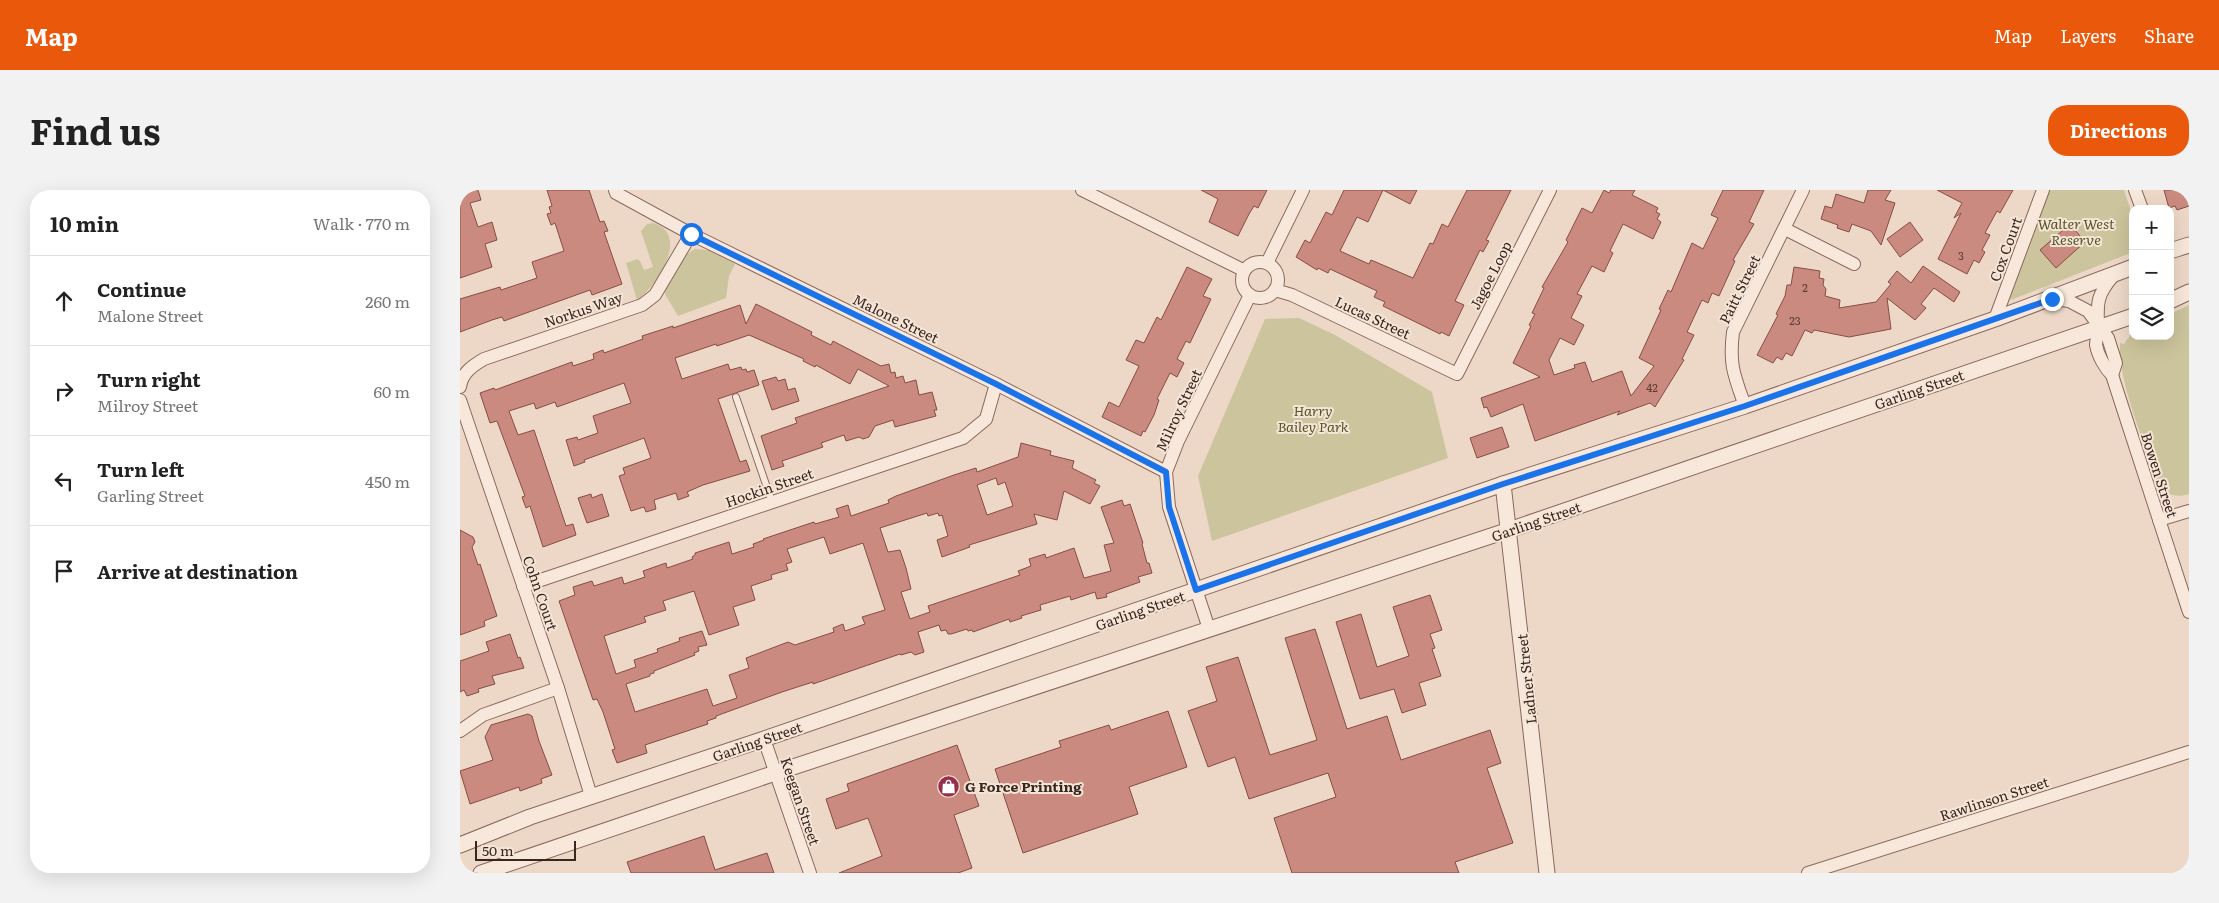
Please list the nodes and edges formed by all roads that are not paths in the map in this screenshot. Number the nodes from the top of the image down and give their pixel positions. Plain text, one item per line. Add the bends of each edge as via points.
1 (615, 190) edge
2 (1082, 190) edge
3 (1303, 190) edge
4 (1550, 190) edge
5 (1803, 190) edge
6 (2043, 190) edge
7 (2135, 190) edge
8 (2141, 205) edge
9 (1785, 229) junction
10 (691, 234) junction
11 (2189, 245) edge
12 (2173, 250) edge
13 (1267, 262) junction
14 (1854, 264) dead end
15 (2129, 269) edge
16 (1244, 270) junction
17 (2113, 276) junction
18 (1275, 290) junction
19 (2189, 292) edge
20 (1250, 295) junction
21 (2052, 299) junction
22 (2174, 299) edge
23 (2129, 317) edge
24 (1995, 320) junction
25 (2099, 327) junction
26 (1457, 374) joint
27 (996, 384) junction
28 (460, 385) edge
29 (736, 397) dead end
30 (460, 400) edge
31 (1745, 406) junction
32 (1166, 472) junction
33 (1503, 484) junction
34 (772, 502) junction
35 (2189, 511) edge
36 (2159, 520) junction
37 (1509, 530) junction
38 (523, 586) junction
39 (1196, 590) junction
40 (2189, 612) edge
41 (1209, 629) junction
42 (558, 688) junction
43 (460, 731) edge
44 (764, 739) junction
45 (2189, 752) edge
46 (775, 772) junction
47 (591, 796) junction
48 (460, 845) edge
49 (482, 873) edge
50 (810, 873) edge
51 (1547, 873) edge
52 (1808, 873) edge

1 - 10 street, Malone Street
2 - 16 street
3 - 13 street
4 - 26 street, Jagoe Loop
5 - 9 street, Paitt Street
6 - 24 street, Cox Court
7 - 8 street
9 - 14 street
9 - 31 street, Paitt Street via 1733,332 1732,369
10 - 27 street, Malone Street
10 - 28 street, Norkus Way via 649,301 484,359 469,369
11 - 12 street
13 - 16 street via 1256,261
13 - 18 street via 1278,274
15 - 17 street, Garling Street
16 - 20 street via 1242,284
17 - 21 street, Garling Street
17 - 25 street, Bowen Street via 2103,287 2098,300
18 - 20 street via 1266,297
18 - 26 street, Lucas Street via 1292,295
19 - 22 street
20 - 32 street, Milroy Street via 1178,440
21 - 24 street, Garling Street
21 - 25 street, Bowen Street via 2080,305
23 - 25 street, Garling Street
24 - 31 street, Garling Street
25 - 36 street, Bowen Street via 2108,338 2116,363 2112,375
25 - 37 street, Garling Street
27 - 32 street, Malone Street
27 - 34 street, Hockin Street via 986,418 963,438
29 - 34 lane
30 - 38 street, Cohn Court
31 - 33 street, Garling Street
32 - 39 street, Milroy Street via 1169,507
33 - 37 street, Ladner Street
33 - 39 street, Garling Street
34 - 38 street, Hockin Street
35 - 36 street
36 - 40 street, Bowen Street
37 - 41 street, Garling Street
37 - 51 street, Ladner Street
38 - 42 street, Cohn Court
39 - 41 street, Milroy Street
39 - 44 street, Garling Street
41 - 46 street, Garling Street
42 - 43 street via 483,715
42 - 47 street, Cohn Court
44 - 46 street, Keegan Street
44 - 47 street, Garling Street
45 - 52 street, Rawlinson Street
46 - 49 street, Garling Street
46 - 50 street, Keegan Street
47 - 48 street, Garling Street

